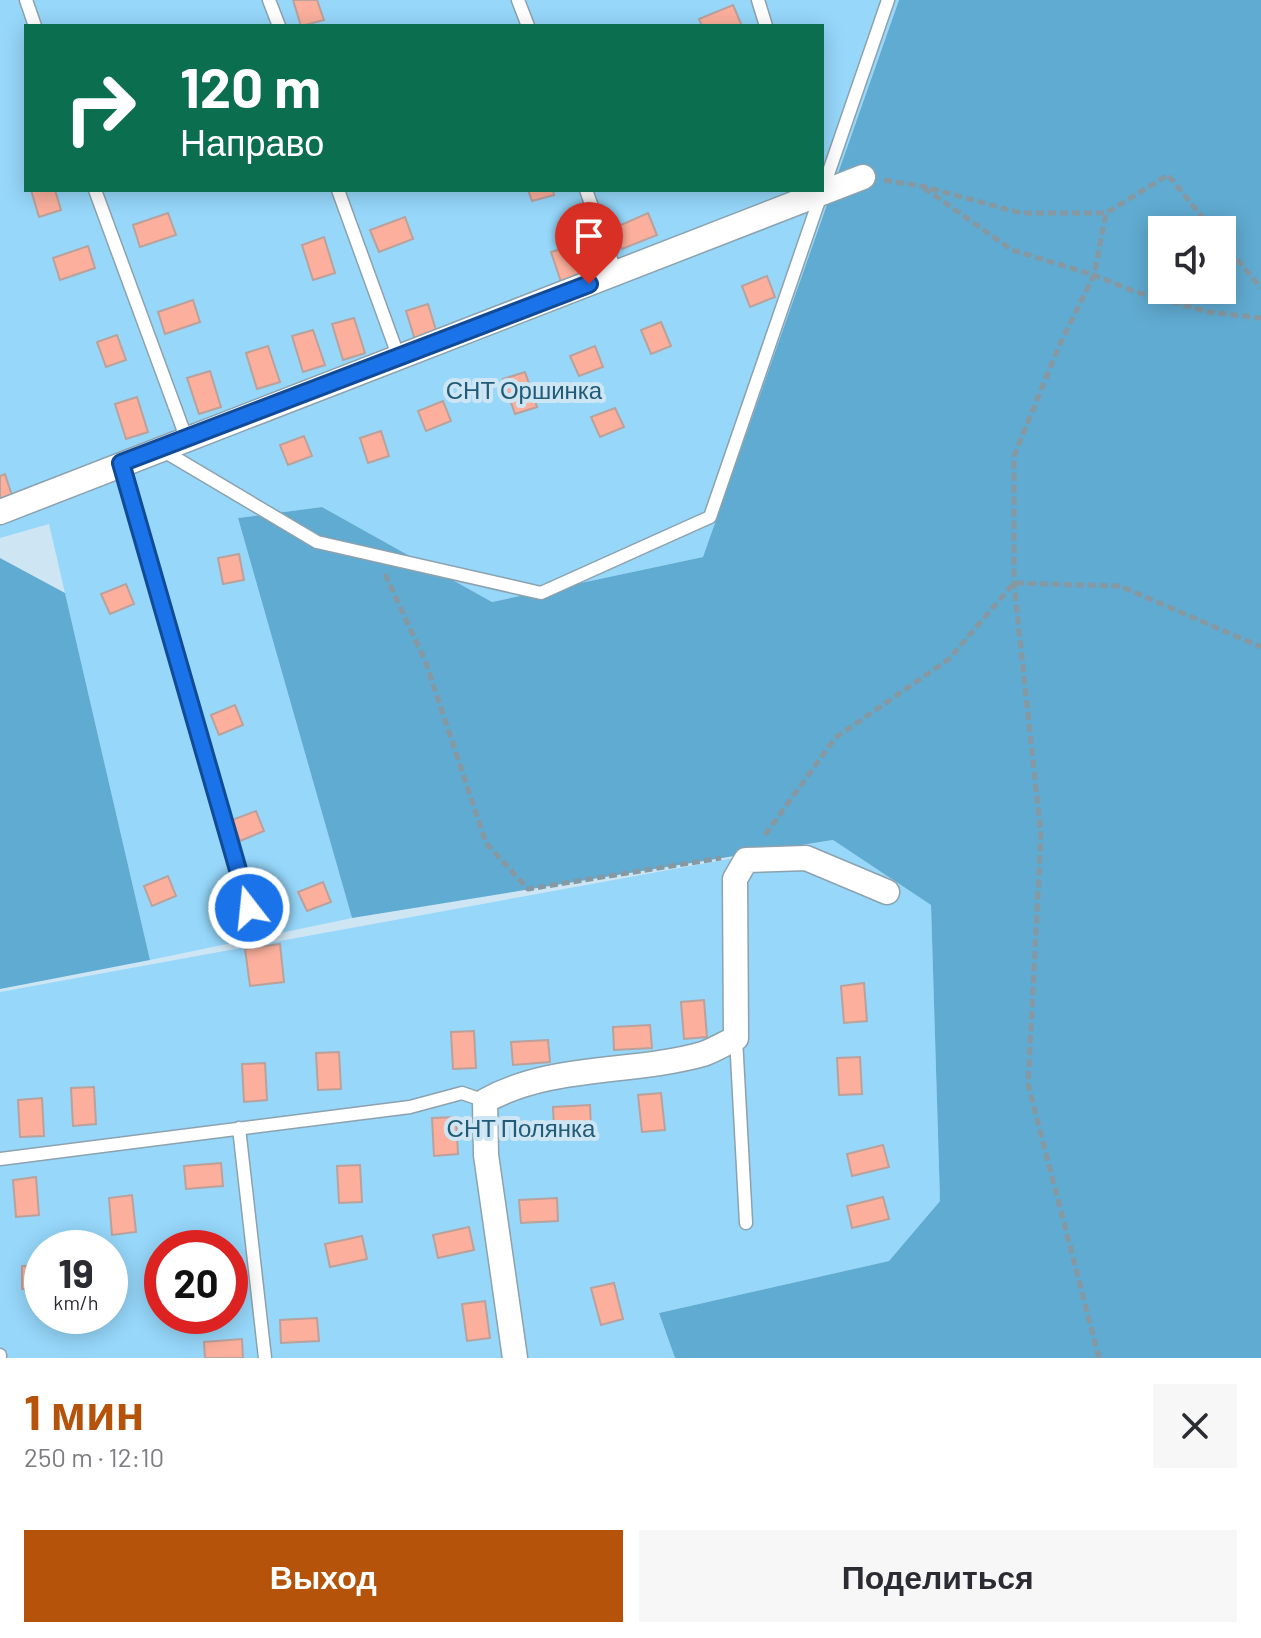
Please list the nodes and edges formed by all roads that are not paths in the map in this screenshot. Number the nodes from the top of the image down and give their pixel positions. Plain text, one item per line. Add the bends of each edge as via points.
1 (26, 0) edge
2 (269, 0) edge
3 (518, 0) edge
4 (758, 0) edge
5 (888, 0) edge
6 (34, 24) edge
7 (278, 24) edge
8 (527, 24) edge
9 (765, 24) edge
10 (863, 177) road end
11 (824, 188) edge
12 (824, 191) edge
13 (96, 192) edge
14 (339, 192) edge
15 (587, 192) edge
16 (820, 192) edge
17 (823, 192) edge
18 (616, 273) junction
19 (399, 358) junction
20 (187, 440) junction
21 (162, 450) junction
22 (121, 463) junction
23 (0, 512) edge
24 (887, 892) dead end
25 (249, 908) dead end
26 (736, 1038) junction
27 (485, 1101) junction
28 (239, 1128) junction
29 (0, 1159) edge
30 (746, 1223) dead end
31 (265, 1358) edge
32 (515, 1358) edge

1 - 6 lane
2 - 7 lane
3 - 8 lane
4 - 9 lane
5 - 11 lane
10 - 12 street
13 - 20 lane
14 - 19 lane
15 - 18 lane
16 - 18 street
17 - 21 lane via 710,517 541,593 317,542
18 - 19 street
19 - 20 street
20 - 21 street
21 - 22 street
22 - 23 street
22 - 25 lane
24 - 26 street via 806,858 746,860 735,879
26 - 27 street via 703,1054 579,1073
26 - 30 lane
27 - 28 lane via 462,1093 410,1107
27 - 32 street via 486,1155
28 - 29 lane
28 - 31 lane

